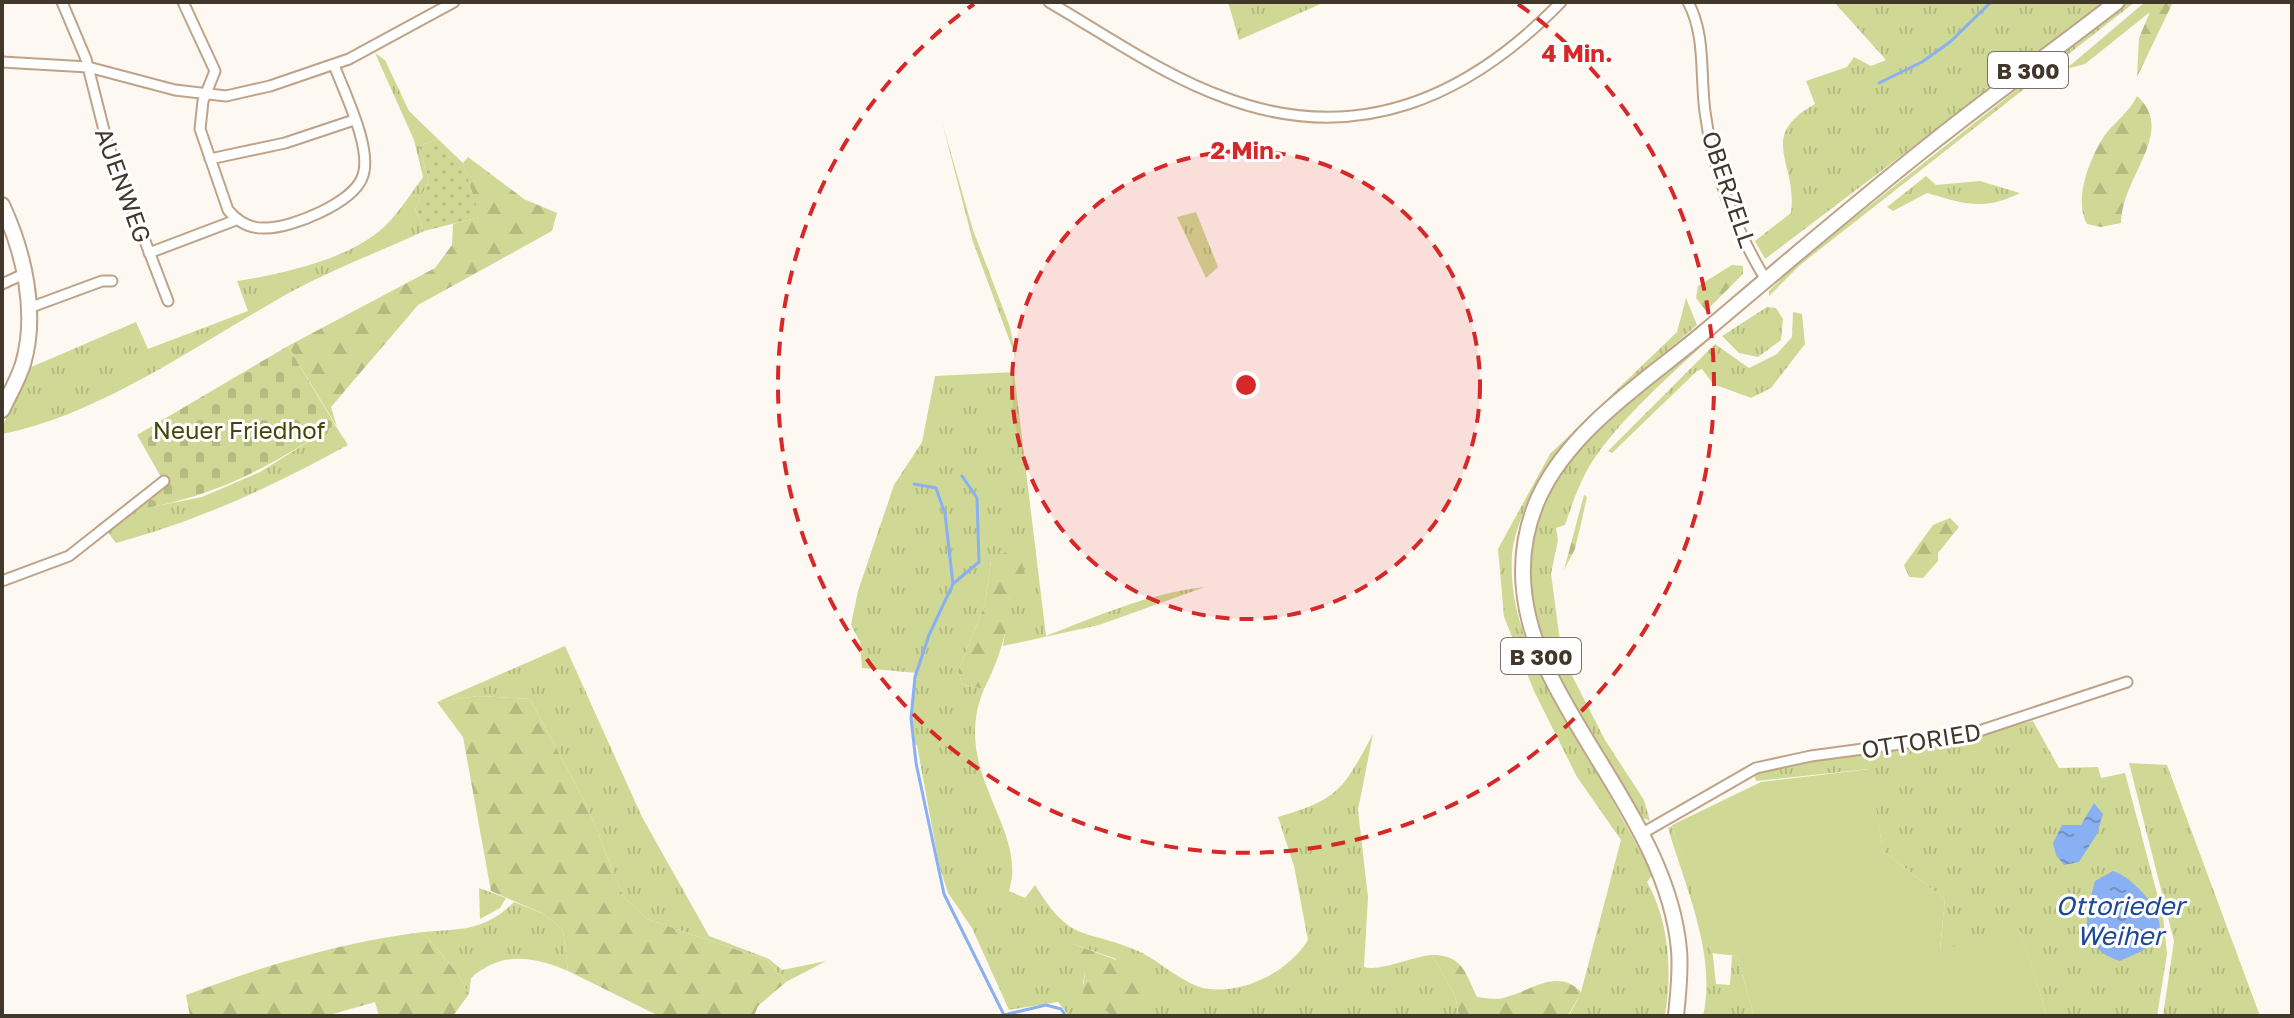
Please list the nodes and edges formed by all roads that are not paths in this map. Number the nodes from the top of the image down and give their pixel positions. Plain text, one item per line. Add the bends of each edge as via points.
1 (62, 2) edge
2 (183, 2) edge
3 (454, 2) edge
4 (1049, 2) edge
5 (1561, 2) edge
6 (1688, 2) edge
7 (2117, 2) edge
8 (2, 62) edge
9 (334, 65) junction
10 (88, 67) junction
11 (206, 95) junction
12 (354, 120) junction
13 (210, 159) junction
14 (3, 209) edge
15 (236, 220) junction
16 (149, 253) junction
17 (24, 274) junction
18 (1766, 280) junction
19 (112, 281) dead end
20 (2, 284) edge
21 (168, 301) dead end
22 (29, 308) junction
23 (2, 410) edge
24 (164, 481) dead end
25 (2, 581) edge
26 (2127, 682) dead end
27 (1641, 834) junction
28 (1676, 1016) edge

1 - 10 street, AUENWEG
2 - 11 street via 213,62 213,83
3 - 9 street
4 - 5 street via 1199,87 1259,109 1344,117 1420,100 1474,76 1526,38
6 - 18 street, OBERZELL via 1698,25 1713,151 1750,252
7 - 18 main road, B 300 via 1938,138
8 - 10 street
9 - 11 street via 244,93
9 - 12 street
10 - 11 street
10 - 16 street, AUENWEG via 107,142
11 - 13 street via 200,129
12 - 13 street via 285,143
12 - 15 street via 365,167 343,202 275,227
13 - 15 street
14 - 17 main road
15 - 16 street
16 - 21 street, AUENWEG
17 - 20 street
17 - 22 main road
18 - 27 main road, B 300 via 1589,430 1559,463 1526,531 1523,594 1531,631 1569,711
19 - 22 street
22 - 23 main road via 23,363
24 - 25 street via 69,556
26 - 27 street, OTTORIED via 1967,735 1777,763 1746,773
27 - 28 main road, B 300 via 1668,899 1679,949

